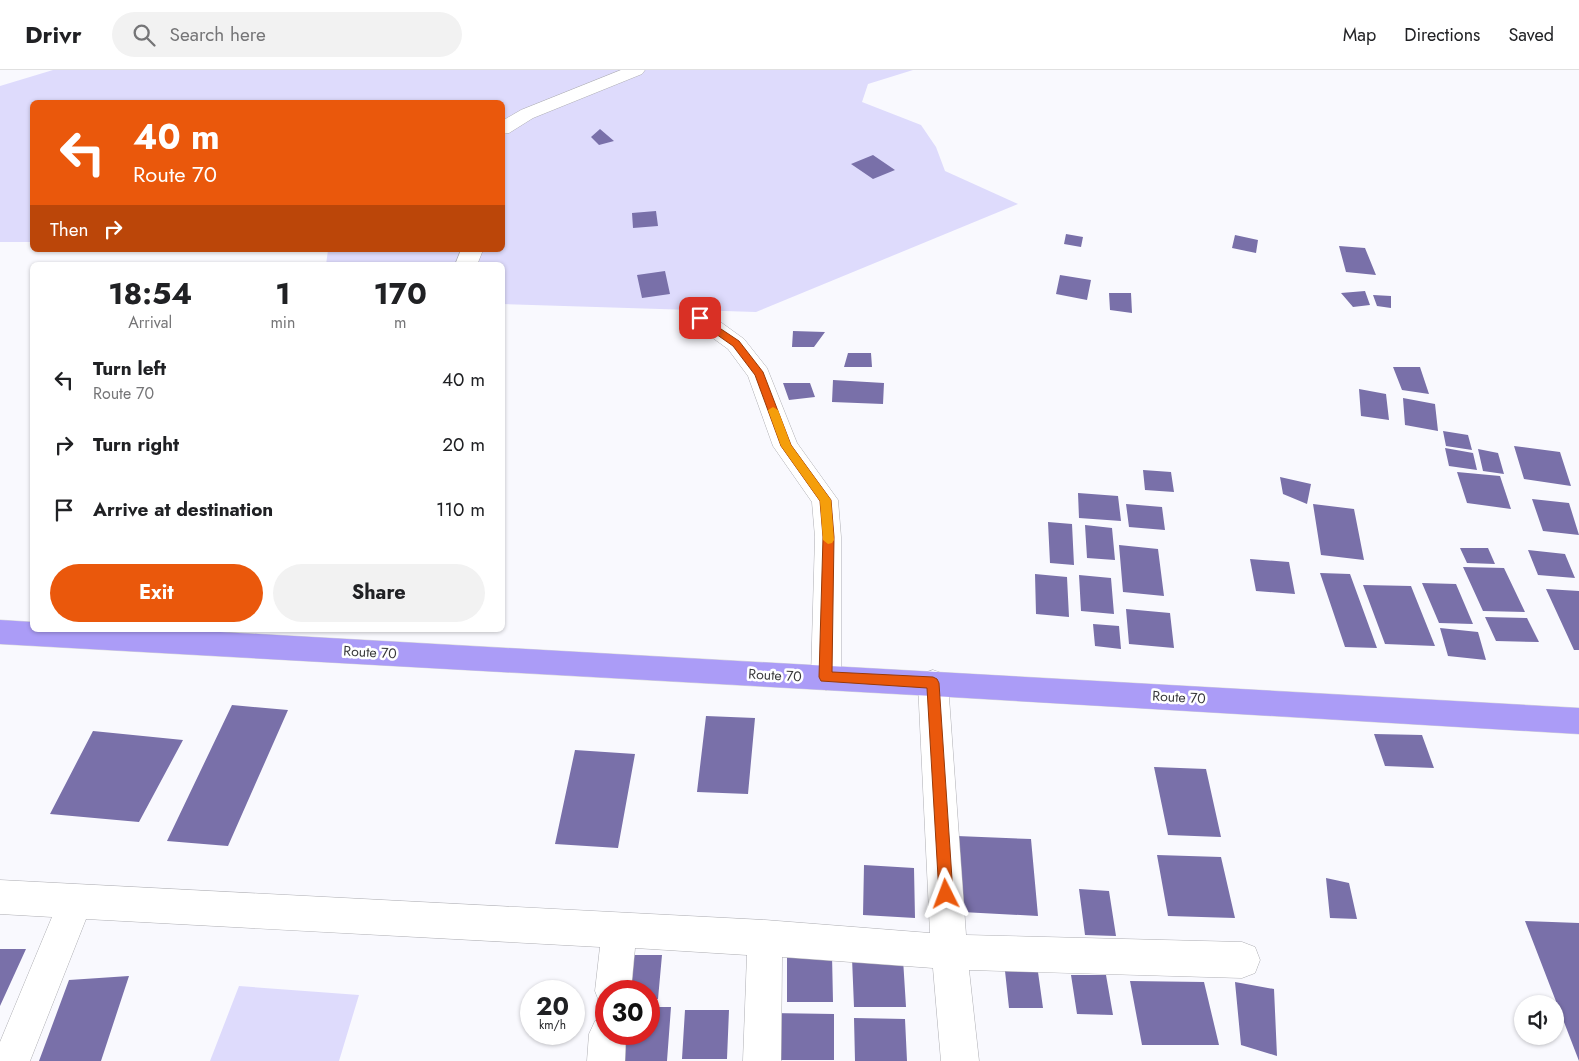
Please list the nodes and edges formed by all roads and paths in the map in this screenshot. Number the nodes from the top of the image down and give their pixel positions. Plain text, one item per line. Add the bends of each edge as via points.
1 (636, 70) edge
2 (505, 127) edge
3 (700, 318) dead end
4 (0, 632) edge
5 (211, 637) edge
6 (826, 677) junction
7 (933, 683) junction
8 (1579, 721) edge
9 (0, 897) edge
10 (76, 901) junction
11 (618, 931) junction
12 (765, 938) junction
13 (949, 952) junction
14 (1242, 960) dead end
15 (614, 980) edge
16 (607, 1045) edge
17 (11, 1061) edge
18 (606, 1061) edge
19 (762, 1061) edge
20 (960, 1061) edge

1 - 2 street via 527,114
3 - 6 street via 736,344 759,374 786,446 825,500 828,537
4 - 5 highway, Route 70
5 - 6 highway, Route 70
6 - 7 highway, Route 70
7 - 8 highway, Route 70
7 - 13 street
9 - 10 street
10 - 11 street
10 - 17 street
11 - 12 street
11 - 15 street
12 - 13 street
12 - 19 street
13 - 14 street
13 - 20 street
16 - 18 street

